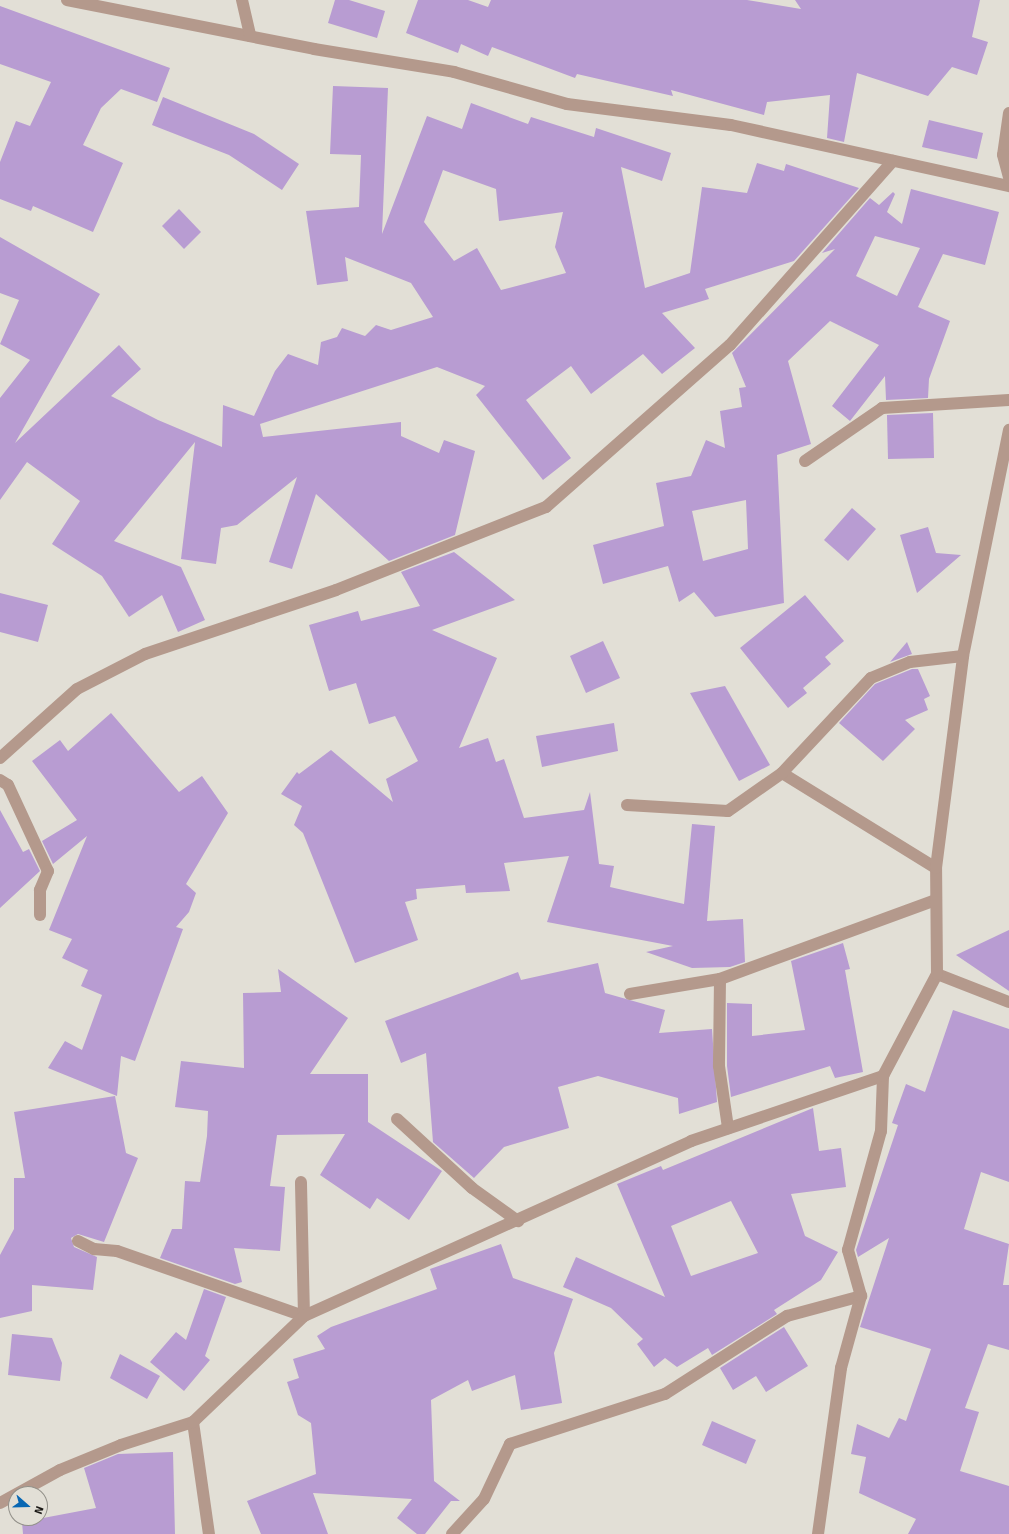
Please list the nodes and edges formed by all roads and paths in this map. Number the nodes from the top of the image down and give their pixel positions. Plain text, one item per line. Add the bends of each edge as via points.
1 (67, 0) edge
2 (242, 0) edge
3 (250, 36) junction
4 (1009, 113) edge
5 (894, 161) junction
6 (1009, 177) edge
7 (1009, 186) edge
8 (1009, 400) edge
9 (1009, 430) edge
10 (805, 461) dead end
11 (963, 656) junction
12 (0, 758) edge
13 (782, 773) junction
14 (0, 780) edge
15 (627, 805) dead end
16 (936, 868) junction
17 (936, 900) junction
18 (40, 915) dead end
19 (937, 974) junction
20 (720, 979) junction
21 (630, 994) dead end
22 (1009, 1002) edge
23 (883, 1076) junction
24 (397, 1119) dead end
25 (728, 1128) junction
26 (301, 1182) dead end
27 (518, 1221) junction
28 (78, 1241) dead end
29 (861, 1296) junction
30 (304, 1316) junction
31 (193, 1422) junction
32 (0, 1503) edge
33 (208, 1534) edge
34 (452, 1534) edge
35 (818, 1534) edge

1 - 3 street
2 - 3 street
3 - 5 street via 454,72 567,104 731,125
4 - 6 street via 1003,155
5 - 7 street
5 - 12 street via 730,345 546,507 336,590 145,654 76,689
8 - 10 street via 882,408
9 - 11 street
11 - 13 street via 910,662 871,678
11 - 16 street
13 - 15 street via 728,811
13 - 16 street
14 - 18 street via 8,785 48,871 40,890
16 - 17 street
17 - 19 street
17 - 20 street
19 - 22 street
19 - 23 street
20 - 21 street
20 - 25 street via 719,1066
23 - 25 street
23 - 29 street via 880,1131 848,1250
24 - 27 street via 472,1188
25 - 27 street via 691,1141
26 - 30 street
27 - 30 street
28 - 30 street via 94,1248 117,1251
29 - 34 street via 787,1316 665,1394 510,1444 484,1499
29 - 35 street via 840,1368
30 - 31 street
31 - 32 street via 121,1444 60,1470
31 - 33 street

